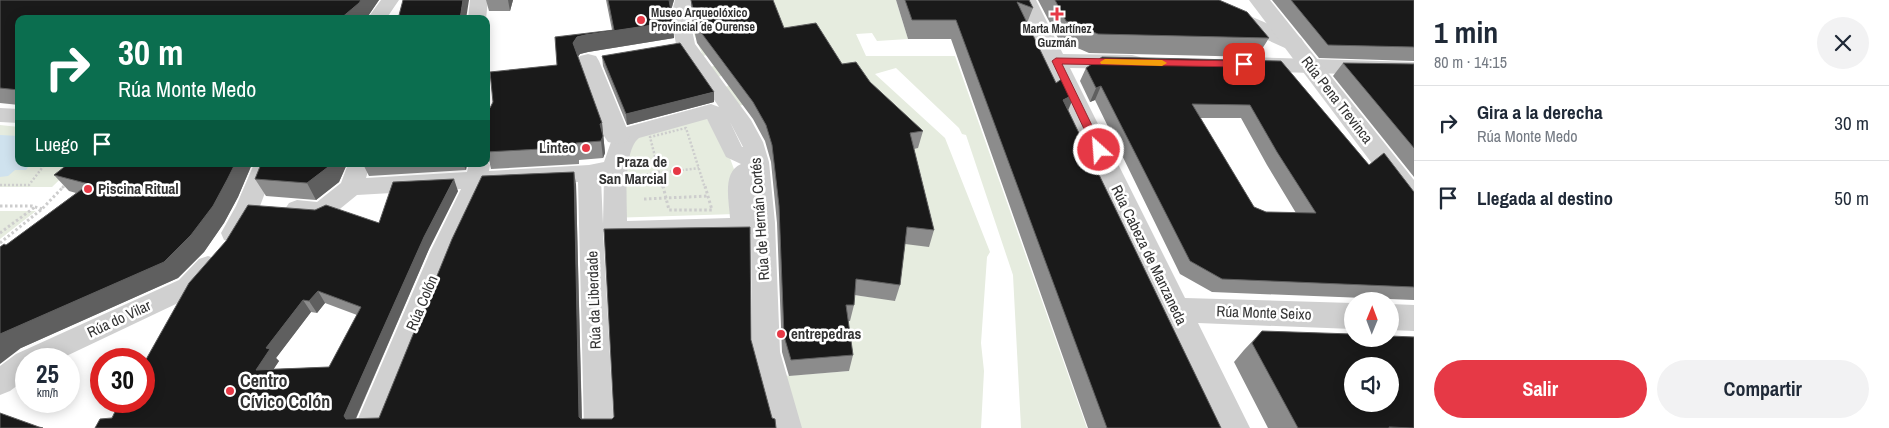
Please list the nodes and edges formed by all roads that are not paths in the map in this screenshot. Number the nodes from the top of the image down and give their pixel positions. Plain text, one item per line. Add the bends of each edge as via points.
1 (390, 0) edge
2 (480, 0) edge
3 (684, 0) edge
4 (1026, 0) edge
5 (1196, 0) edge
6 (1259, 0) edge
7 (379, 15) edge
8 (478, 15) edge
9 (1293, 43) junction
10 (598, 60) dead end
11 (1056, 61) junction
12 (1154, 63) edge
13 (1223, 64) edge
14 (1310, 66) junction
15 (1414, 69) edge
16 (0, 115) edge
17 (15, 116) edge
18 (617, 136) joint
19 (758, 164) junction
20 (265, 167) edge
21 (358, 167) edge
22 (478, 171) edge
23 (589, 173) junction
24 (351, 187) junction
25 (1414, 199) edge
26 (264, 207) junction
27 (195, 281) junction
28 (1176, 310) junction
29 (1344, 316) edge
30 (1399, 318) edge
31 (1414, 318) edge
32 (168, 322) edge
33 (55, 348) edge
34 (15, 371) edge
35 (0, 382) edge
36 (369, 428) edge
37 (599, 428) edge
38 (787, 428) edge
39 (1233, 428) edge

1 - 7 street
2 - 8 street
3 - 19 street, Rúa de Hernán Cortés via 676,45 742,125 752,142
4 - 11 street, Rúa Cabeza de Manzaneda
5 - 9 street
6 - 9 street, Rúa Pena Trevinca
9 - 14 street, Rúa Pena Trevinca
10 - 18 street
11 - 12 street
11 - 28 street, Rúa Cabeza de Manzaneda
13 - 14 street
14 - 15 street
14 - 25 street, Rúa Pena Trevinca
16 - 17 street
18 - 23 street via 618,151 612,168
19 - 19 street via 742,172 739,189 743,227 615,230 614,178 623,140 631,134 711,111 715,113 734,152
19 - 38 street, Rúa de Hernán Cortés via 766,352
20 - 26 street
21 - 24 street
22 - 23 street
22 - 24 street
22 - 36 street, Rúa Colón
23 - 37 street, Rúa da Liberdade
24 - 26 street via 322,211
26 - 27 street via 232,236
27 - 32 street
27 - 33 street, Rúa do Vilar
28 - 29 street, Rúa Monte Seixo
28 - 39 street, Rúa Cabeza de Manzaneda
30 - 31 street
34 - 35 street

